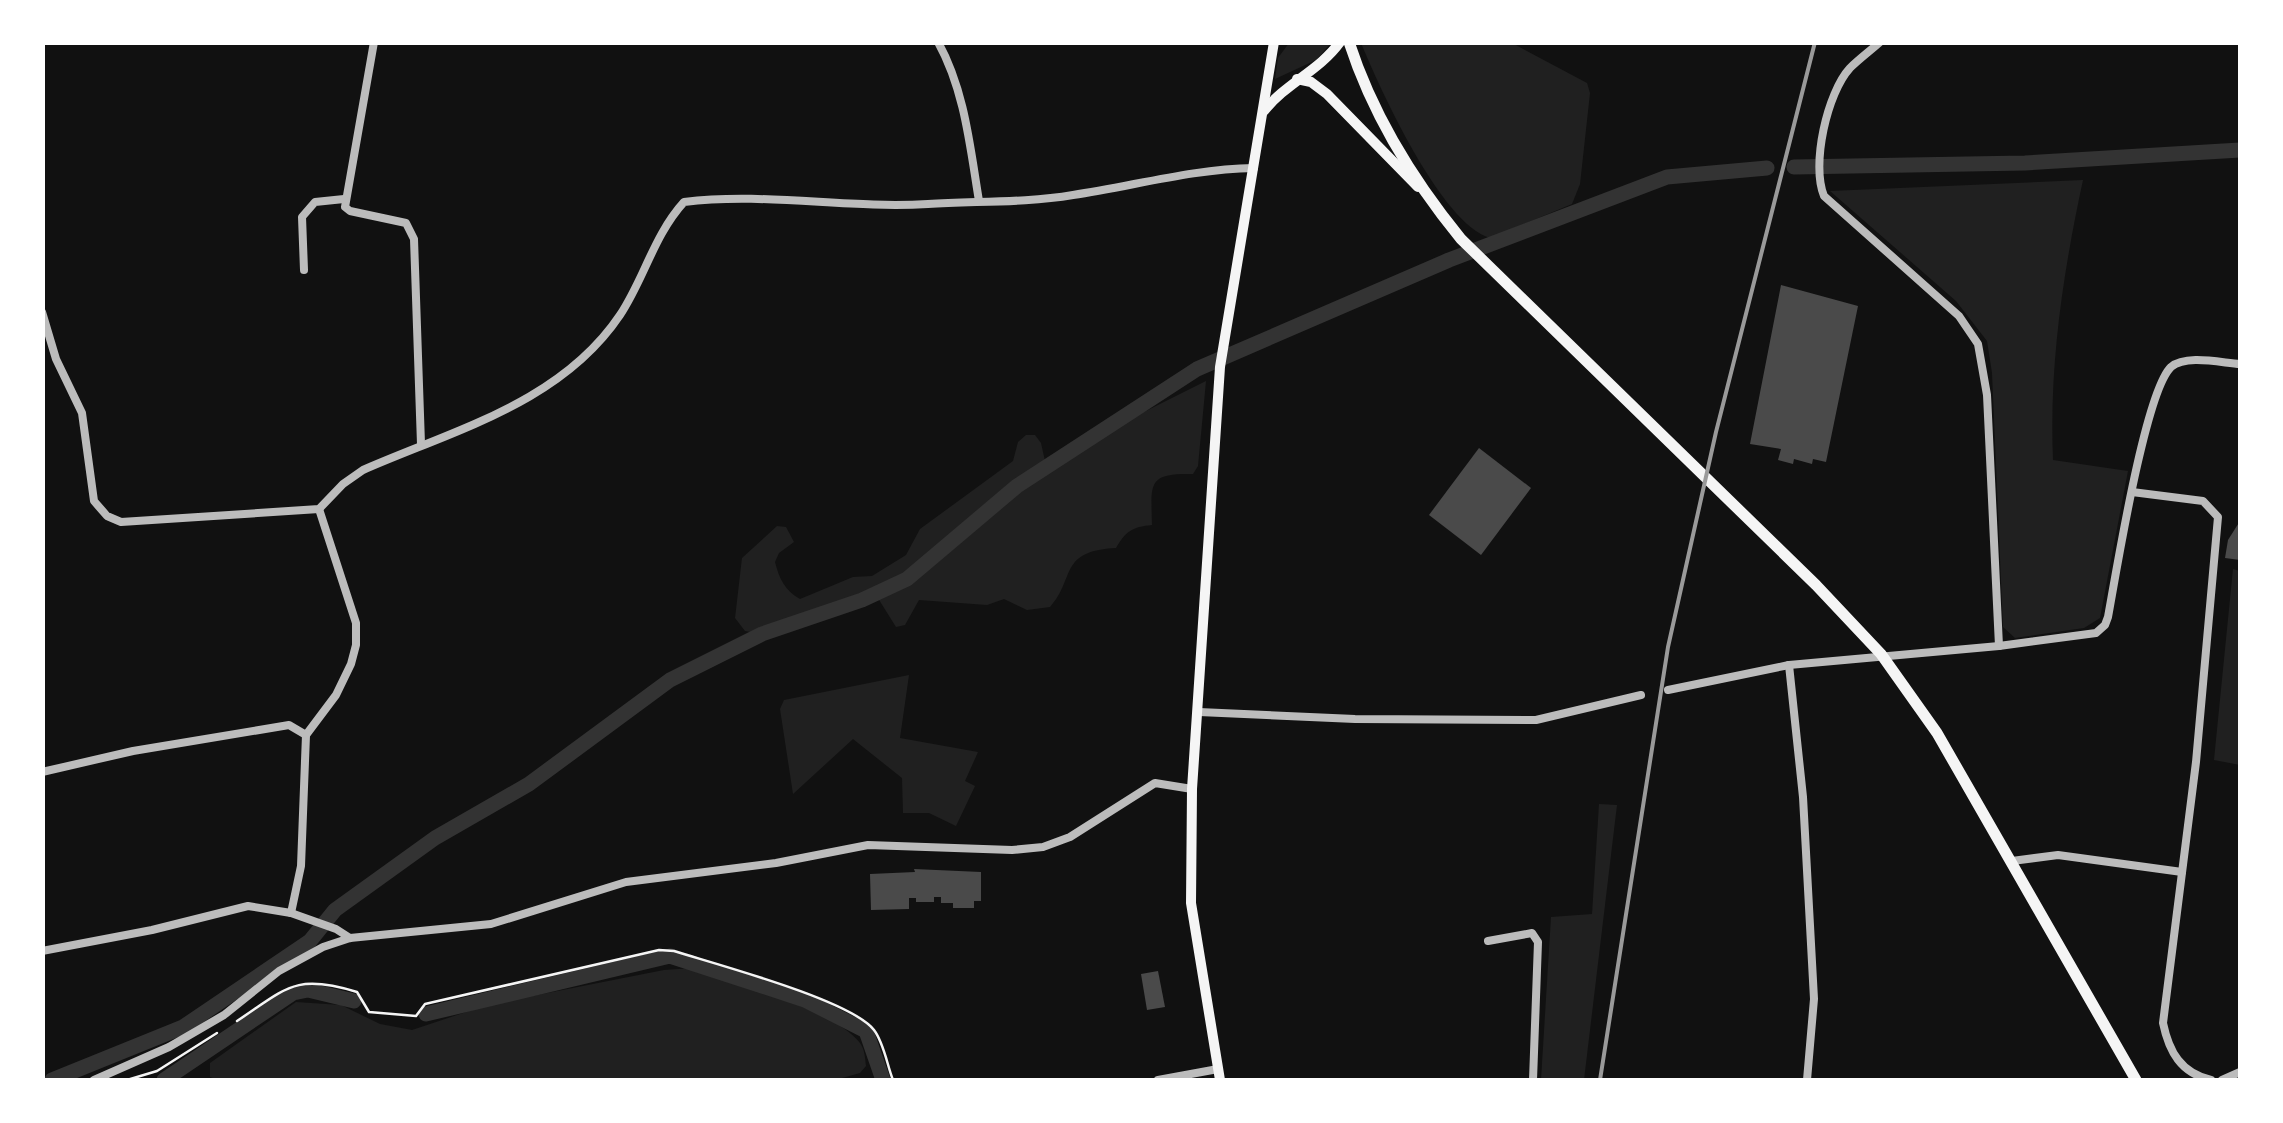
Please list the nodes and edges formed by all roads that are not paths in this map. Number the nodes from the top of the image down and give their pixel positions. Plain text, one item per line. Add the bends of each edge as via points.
1 (374, 42) edge
2 (938, 42) edge
3 (1340, 42) edge
4 (1349, 42) edge
5 (1880, 42) edge
6 (1274, 43) edge
7 (1297, 79) junction
8 (1264, 112) junction
9 (1254, 168) junction
10 (1427, 197) junction
11 (344, 199) junction
12 (979, 200) junction
13 (304, 270) dead end
14 (43, 312) edge
15 (2240, 364) edge
16 (421, 444) junction
17 (2132, 492) junction
18 (318, 509) junction
19 (1999, 646) junction
20 (1880, 654) junction
21 (1789, 665) junction
22 (1668, 690) dead end
23 (1642, 696) dead end
24 (1199, 712) junction
25 (306, 736) junction
26 (42, 772) edge
27 (1192, 788) junction
28 (2012, 862) junction
29 (2182, 872) junction
30 (290, 914) junction
31 (350, 938) junction
32 (1488, 941) dead end
33 (42, 951) edge
34 (2240, 1072) edge
35 (1219, 1075) edge
36 (94, 1080) edge
37 (1158, 1080) edge
38 (1533, 1080) edge
39 (1806, 1080) edge
40 (2136, 1080) edge
41 (2212, 1080) edge
42 (2222, 1080) edge

1 - 11 street
2 - 12 street via 964,108
3 - 7 main road
4 - 10 main road via 1376,110
5 - 19 street via 1849,69 1830,102 1818,182 1824,196 1958,316 1978,344 1987,395
6 - 8 main road
7 - 8 main road
7 - 10 main road via 1327,94
8 - 9 main road
9 - 12 street via 1186,173 1070,196
9 - 24 main road via 1220,366
10 - 20 main road
11 - 13 street via 315,202 302,217
11 - 16 street via 350,211 406,223 414,238
12 - 16 street via 895,206 684,202 668,220 621,313 589,355 516,407
14 - 18 street via 82,414 94,501 107,516 121,522
15 - 17 street via 2186,362 2170,368
16 - 18 street via 362,470
17 - 19 street via 2105,626 2096,633
17 - 29 street via 2204,501 2218,517
18 - 25 street via 356,623 356,645 336,696
19 - 20 street
20 - 21 street
20 - 28 main road via 1937,733
21 - 22 street
21 - 39 street via 1814,998
23 - 24 street via 1536,720
24 - 27 main road
25 - 26 street via 289,724
25 - 30 street via 301,866
27 - 31 street via 1155,783 1070,837 1042,847 868,844 626,882 491,924
27 - 35 main road via 1191,903
28 - 29 street via 2058,855
28 - 40 main road
29 - 41 street via 2163,1023 2182,1066
30 - 31 street
30 - 33 street via 248,906
31 - 36 street via 278,972 169,1047
32 - 38 street via 1532,933 1538,942
34 - 42 street
35 - 37 street

